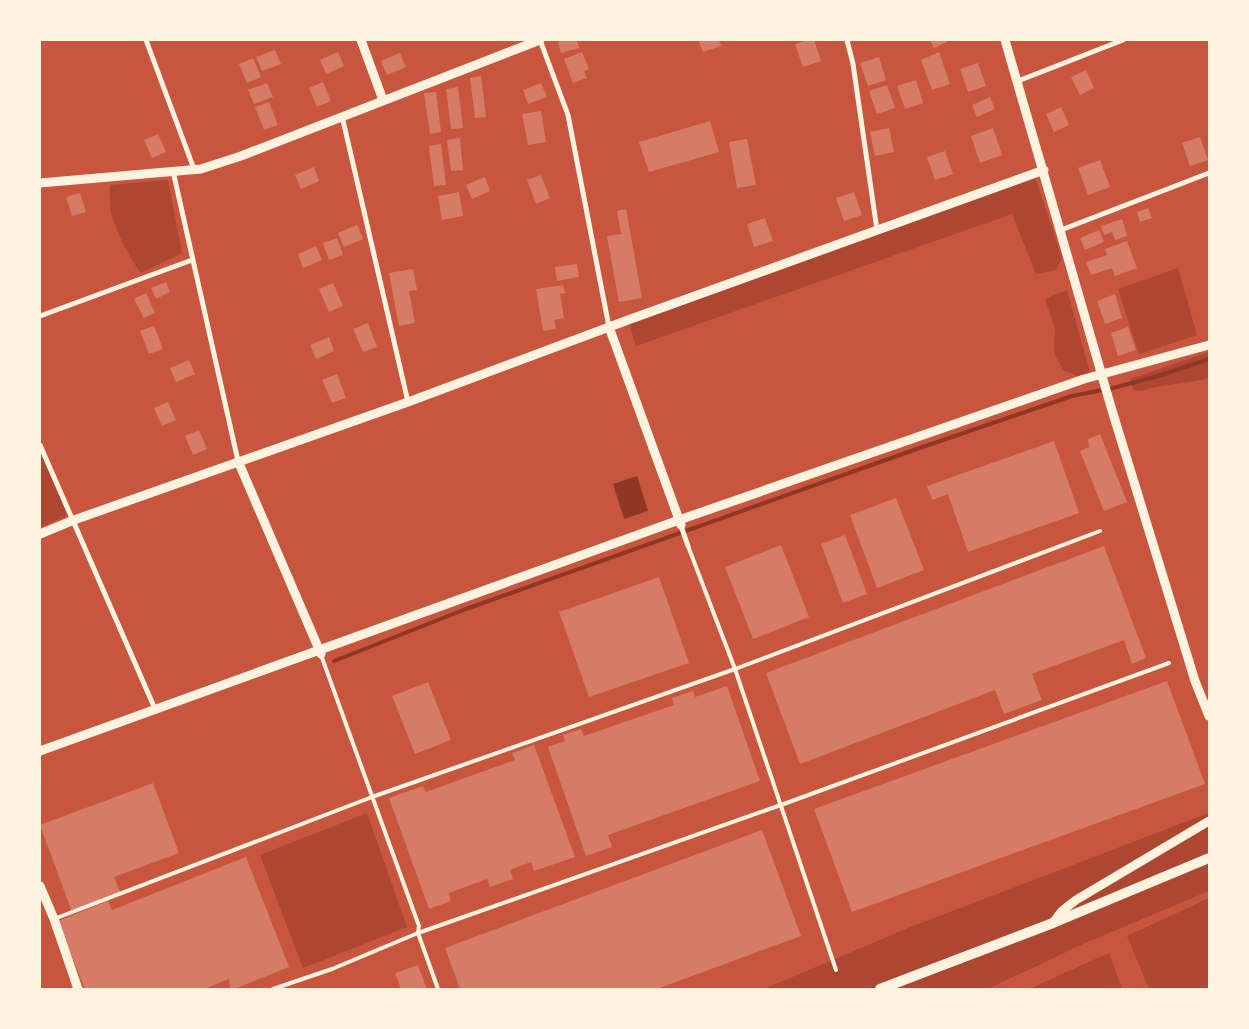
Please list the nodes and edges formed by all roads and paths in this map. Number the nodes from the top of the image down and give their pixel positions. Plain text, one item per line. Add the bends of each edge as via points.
1 (146, 40) edge
2 (361, 40) edge
3 (540, 40) edge
4 (847, 40) edge
5 (1005, 40) edge
6 (1122, 40) edge
7 (1018, 82) junction
8 (384, 100) junction
9 (342, 116) junction
10 (194, 169) junction
11 (1044, 170) junction
12 (173, 171) junction
13 (1209, 173) edge
14 (40, 184) edge
15 (877, 230) junction
16 (1061, 230) junction
17 (192, 260) junction
18 (40, 316) edge
19 (609, 327) junction
20 (1209, 344) edge
21 (1103, 376) junction
22 (408, 402) junction
23 (40, 445) edge
24 (238, 461) junction
25 (74, 520) junction
26 (680, 523) junction
27 (1100, 531) dead end
28 (40, 534) edge
29 (688, 546) joint
30 (320, 653) junction
31 (1169, 663) dead end
32 (735, 669) junction
33 (156, 709) junction
34 (1209, 716) edge
35 (40, 751) edge
36 (372, 796) junction
37 (781, 806) junction
38 (1209, 822) edge
39 (1209, 858) edge
40 (40, 886) edge
41 (54, 919) junction
42 (1052, 923) junction
43 (418, 934) junction
44 (836, 970) dead end
45 (78, 989) edge
46 (273, 989) edge
47 (438, 989) edge
48 (880, 989) edge

1 - 10 street
2 - 8 street
3 - 8 street
3 - 19 street via 568,115
4 - 15 street
5 - 7 street
6 - 7 street
7 - 11 street
8 - 9 street
9 - 10 street via 241,156
9 - 22 street
10 - 12 street
11 - 15 street
11 - 16 street
12 - 14 street
12 - 17 street
13 - 16 street
15 - 19 street
16 - 21 street
17 - 18 street
17 - 24 street
19 - 22 street
19 - 26 street
20 - 21 street
21 - 26 street
21 - 34 street via 1195,681
22 - 24 street
23 - 25 street
24 - 25 street
24 - 30 street
25 - 28 street
25 - 33 street
26 - 29 street
26 - 30 street
27 - 32 lane
29 - 32 lane
30 - 33 street
30 - 36 lane
31 - 37 lane
32 - 36 lane
32 - 37 lane
33 - 35 street
36 - 41 lane
36 - 43 lane via 419,926
37 - 43 lane
37 - 44 lane
38 - 42 street via 1076,900
39 - 42 main road
40 - 41 street
41 - 45 street
42 - 48 main road
43 - 46 lane
43 - 47 lane

